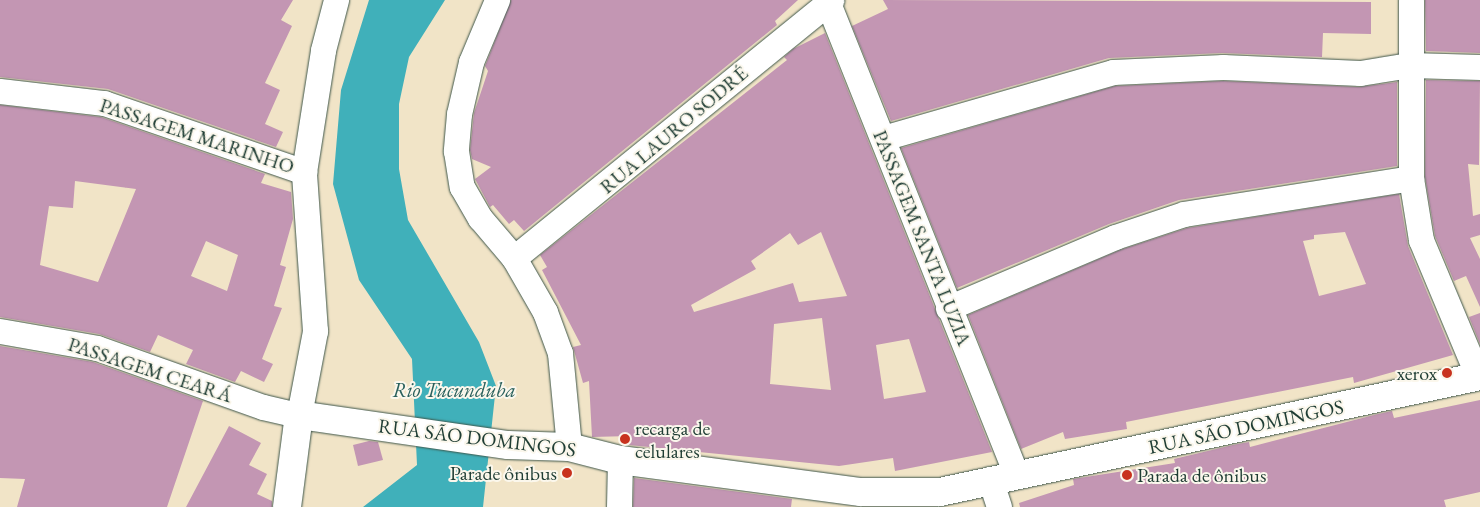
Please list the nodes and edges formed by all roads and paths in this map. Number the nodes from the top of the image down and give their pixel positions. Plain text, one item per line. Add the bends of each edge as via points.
1 (336, 0) edge
2 (497, 0) edge
3 (1411, 0) edge
4 (830, 1) edge
5 (1410, 65) junction
6 (1480, 67) edge
7 (0, 91) edge
8 (883, 138) junction
9 (304, 172) junction
10 (1411, 178) junction
11 (514, 258) junction
12 (948, 308) junction
13 (0, 331) edge
14 (1479, 376) edge
15 (299, 415) junction
16 (569, 447) junction
17 (620, 460) junction
18 (1016, 474) junction
19 (990, 479) junction
20 (287, 507) edge
21 (619, 507) edge
22 (999, 507) edge

1 - 9 street via 323,50
2 - 11 street via 472,62 459,114 456,151 462,188 480,218
3 - 5 street
4 - 8 street, PASSAGEM SANTA LUZIA
4 - 11 street, RUA LAURO SODRÉ
5 - 6 street
5 - 8 street via 1360,73 1223,67 1113,72
5 - 10 street
7 - 9 street, PASSAGEM MARINHO via 104,103
8 - 12 street, PASSAGEM SANTA LUZIA
9 - 15 street via 315,331
10 - 12 street via 1184,214 1114,237
10 - 14 street via 1421,240
11 - 16 street via 545,312 560,353
12 - 18 street, PASSAGEM SANTA LUZIA
13 - 15 street, PASSAGEM CEARÁ via 97,348 263,407
14 - 18 street, RUA SÃO DOMINGOS
15 - 16 street, RUA SÃO DOMINGOS via 508,444
15 - 20 street
16 - 17 street, RUA SÃO DOMINGOS
17 - 19 street, RUA SÃO DOMINGOS via 861,492 940,492
17 - 21 street
18 - 19 street, RUA SÃO DOMINGOS
19 - 22 street

